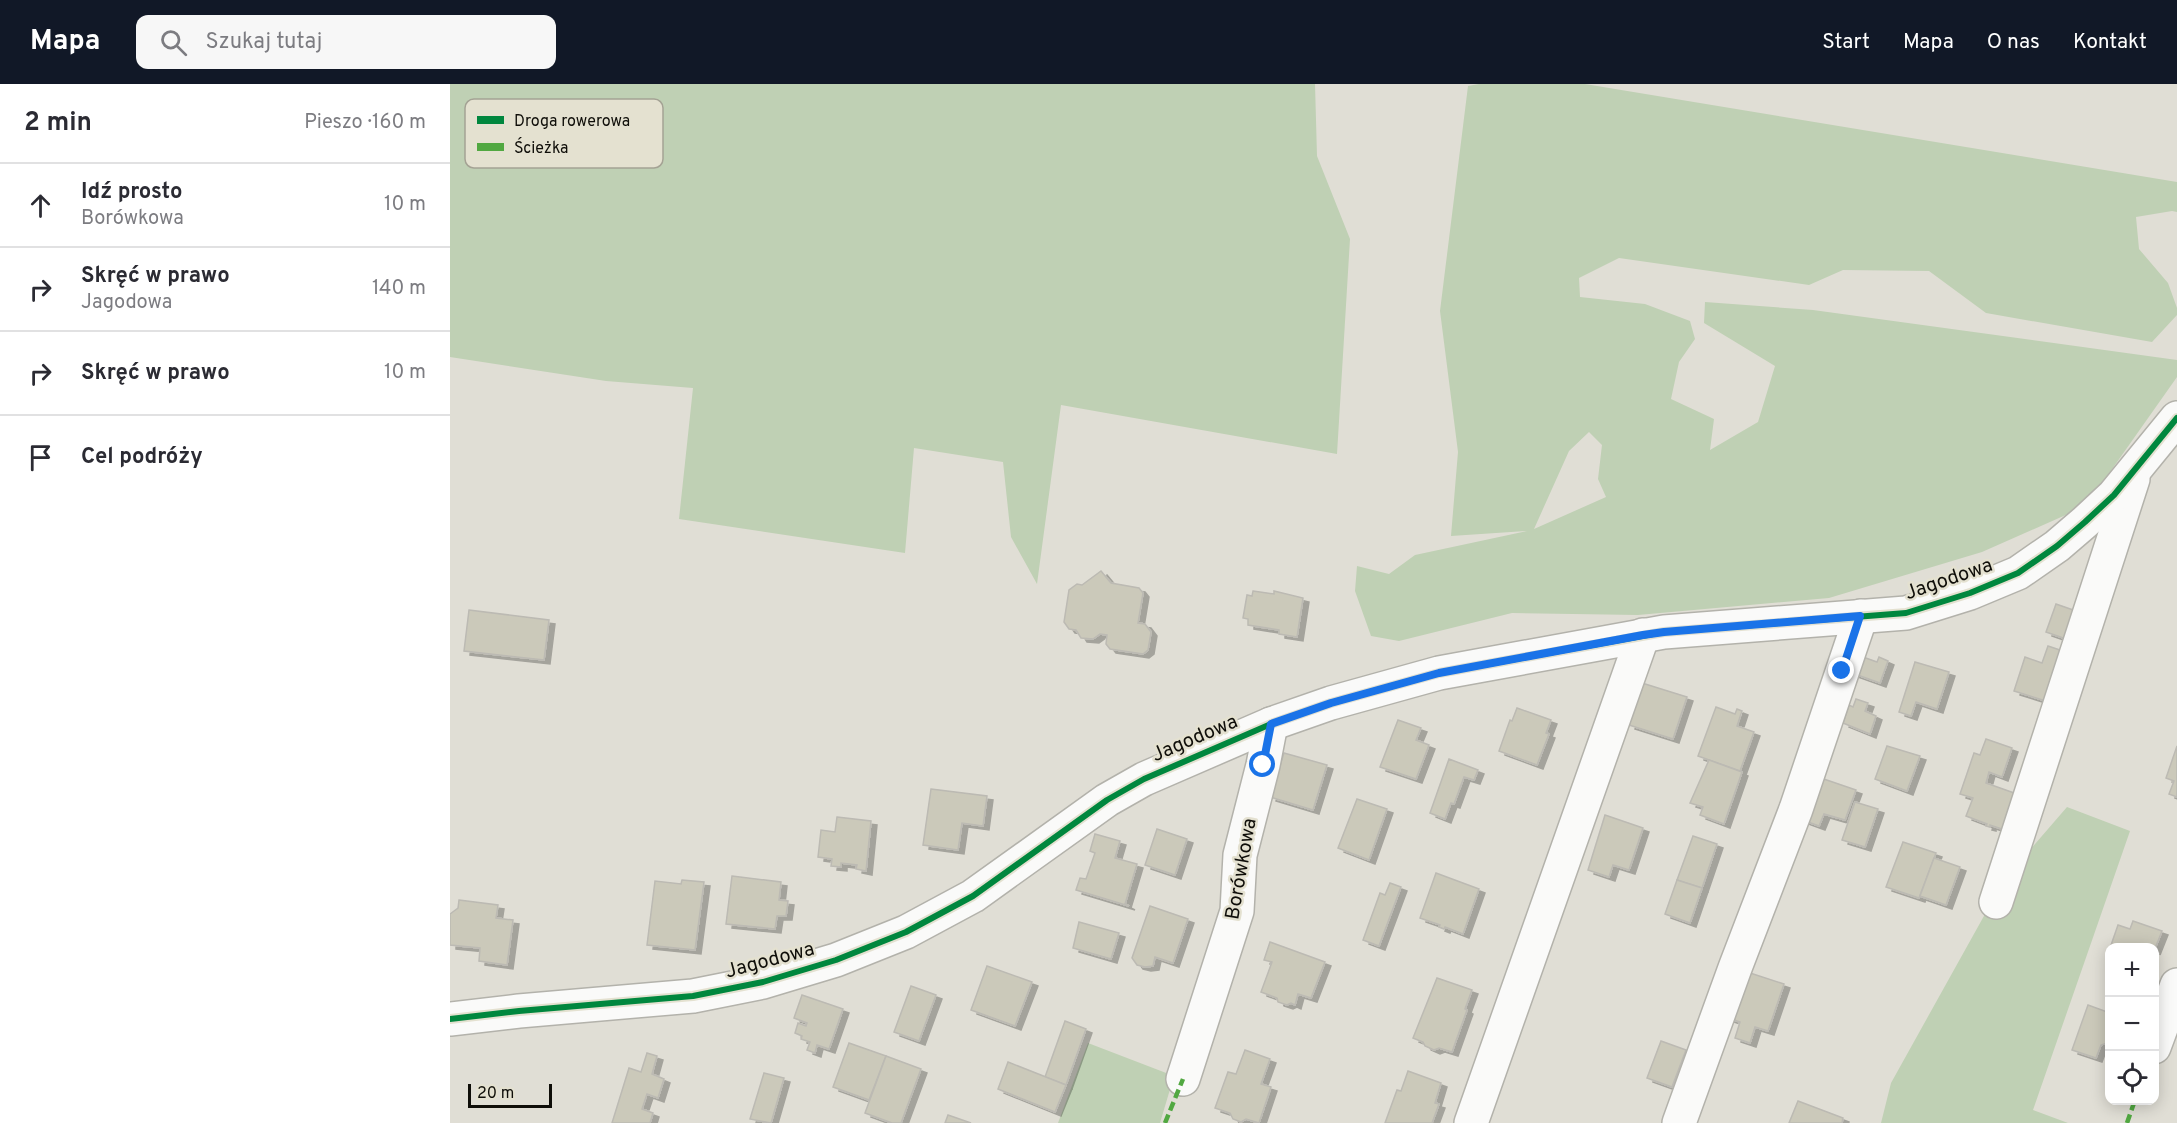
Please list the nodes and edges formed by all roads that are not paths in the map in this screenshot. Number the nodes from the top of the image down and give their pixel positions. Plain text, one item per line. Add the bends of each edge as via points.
1 (2177, 418) edge
2 (2138, 466) junction
3 (1860, 616) junction
4 (1643, 635) junction
5 (1271, 724) junction
6 (1996, 902) dead end
7 (2177, 986) edge
8 (450, 1019) edge
9 (2159, 1034) edge
10 (1183, 1079) dead end
11 (1471, 1123) edge
12 (1679, 1123) edge

1 - 2 street, Jagodowa
2 - 3 street, Jagodowa via 2085,522 2018,573 1906,613
2 - 6 street
3 - 4 street, Jagodowa
3 - 12 street via 1796,809
4 - 5 street, Jagodowa via 1439,673
4 - 11 street
5 - 8 street, Jagodowa via 1144,779 1107,800 973,896 906,932 836,960 763,982 693,996
5 - 10 street, Borówkowa via 1240,855 1237,911
7 - 9 street

